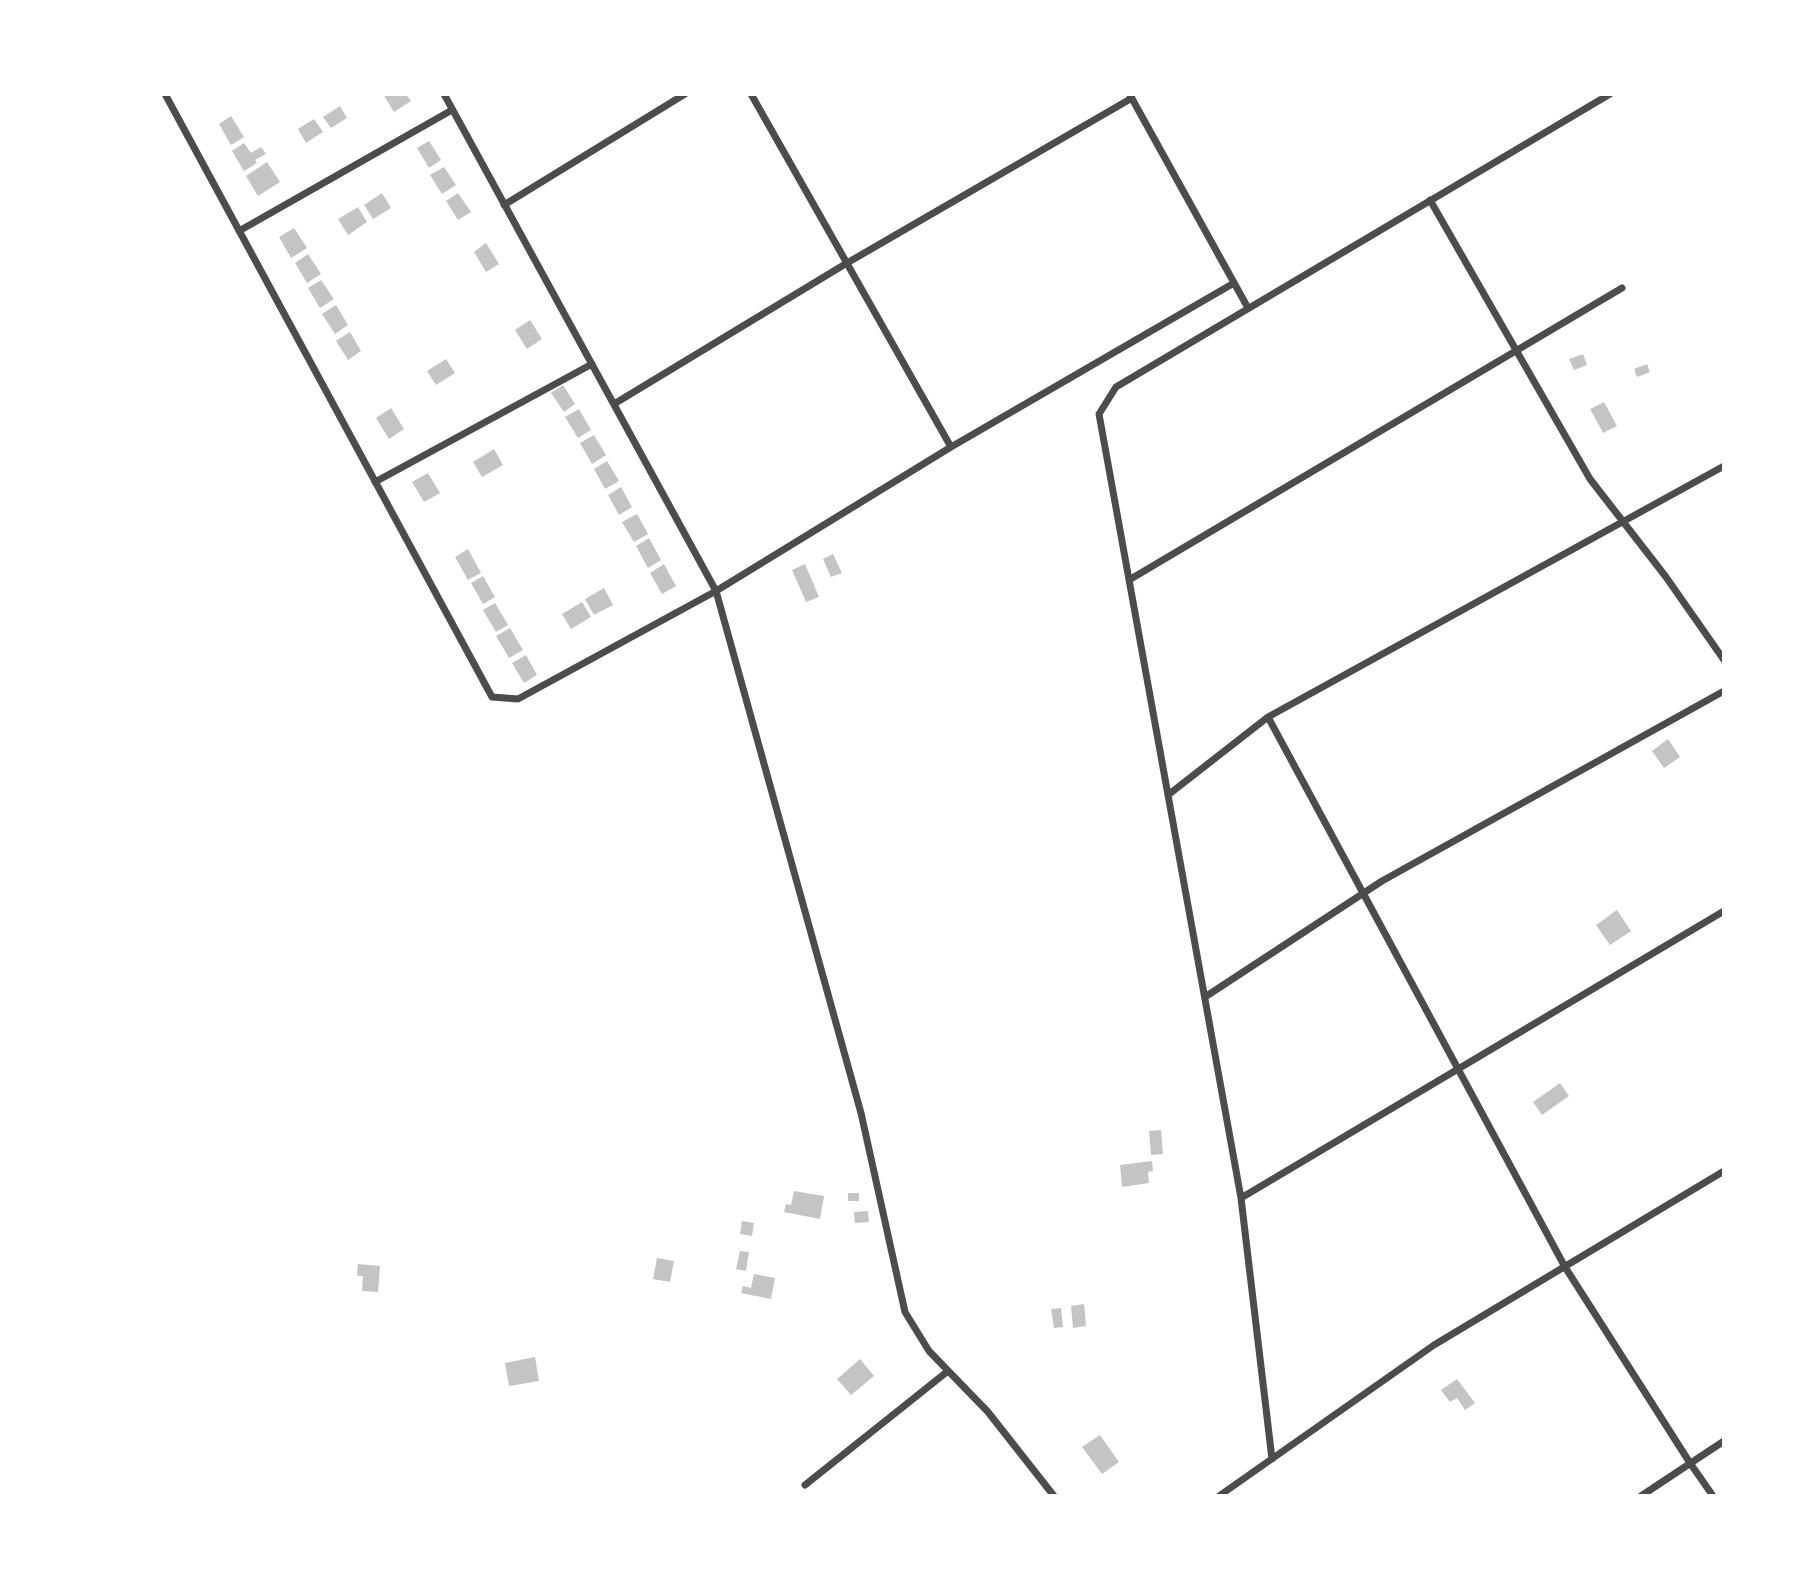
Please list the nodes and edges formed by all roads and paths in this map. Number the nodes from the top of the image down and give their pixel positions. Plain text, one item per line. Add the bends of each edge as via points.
1 (165, 94) edge
2 (444, 94) edge
3 (684, 94) edge
4 (751, 94) edge
5 (1610, 94) edge
6 (1131, 96) edge
7 (452, 110) junction
8 (1430, 200) junction
9 (504, 205) junction
10 (239, 231) junction
11 (847, 263) junction
12 (1234, 283) junction
13 (1622, 288) dead end
14 (1248, 309) junction
15 (1516, 350) junction
16 (592, 364) junction
17 (614, 404) junction
18 (951, 447) junction
19 (1724, 466) edge
20 (375, 482) junction
21 (1623, 522) junction
22 (1129, 580) junction
23 (716, 591) junction
24 (1724, 660) edge
25 (1724, 691) edge
26 (1268, 717) junction
27 (1168, 795) junction
28 (1363, 894) junction
29 (1724, 911) edge
30 (1205, 998) junction
31 (1458, 1069) junction
32 (1724, 1171) edge
33 (1241, 1198) junction
34 (1564, 1267) junction
35 (948, 1371) junction
36 (1724, 1441) edge
37 (1272, 1459) junction
38 (1690, 1463) junction
39 (804, 1486) dead end
40 (1054, 1496) edge
41 (1219, 1496) edge
42 (1641, 1496) edge
43 (1713, 1496) edge

1 - 10 street
2 - 7 street
3 - 9 street
4 - 11 street
5 - 8 street
6 - 11 street
6 - 12 street
7 - 9 street
7 - 10 street
8 - 14 street
8 - 15 street
9 - 16 street
10 - 20 street
11 - 17 street
11 - 18 street
12 - 14 street
12 - 18 street
13 - 15 street
14 - 22 street via 1116,387 1099,414
15 - 21 street via 1590,479
15 - 22 street
16 - 17 street
16 - 20 street
17 - 23 street
18 - 23 street
19 - 21 street
20 - 23 street via 492,697 518,699
21 - 24 street
21 - 26 street
22 - 27 street
23 - 35 street via 861,1112 905,1312 929,1351
25 - 28 street
26 - 27 street
26 - 28 street
27 - 30 street
28 - 30 street
28 - 31 street
29 - 31 street
30 - 33 street
31 - 33 street
31 - 34 street
32 - 34 street
33 - 37 street
34 - 37 street via 1434,1345
34 - 38 street
35 - 39 street
35 - 40 street via 988,1412
36 - 38 street
37 - 41 street
38 - 42 street
38 - 43 street

